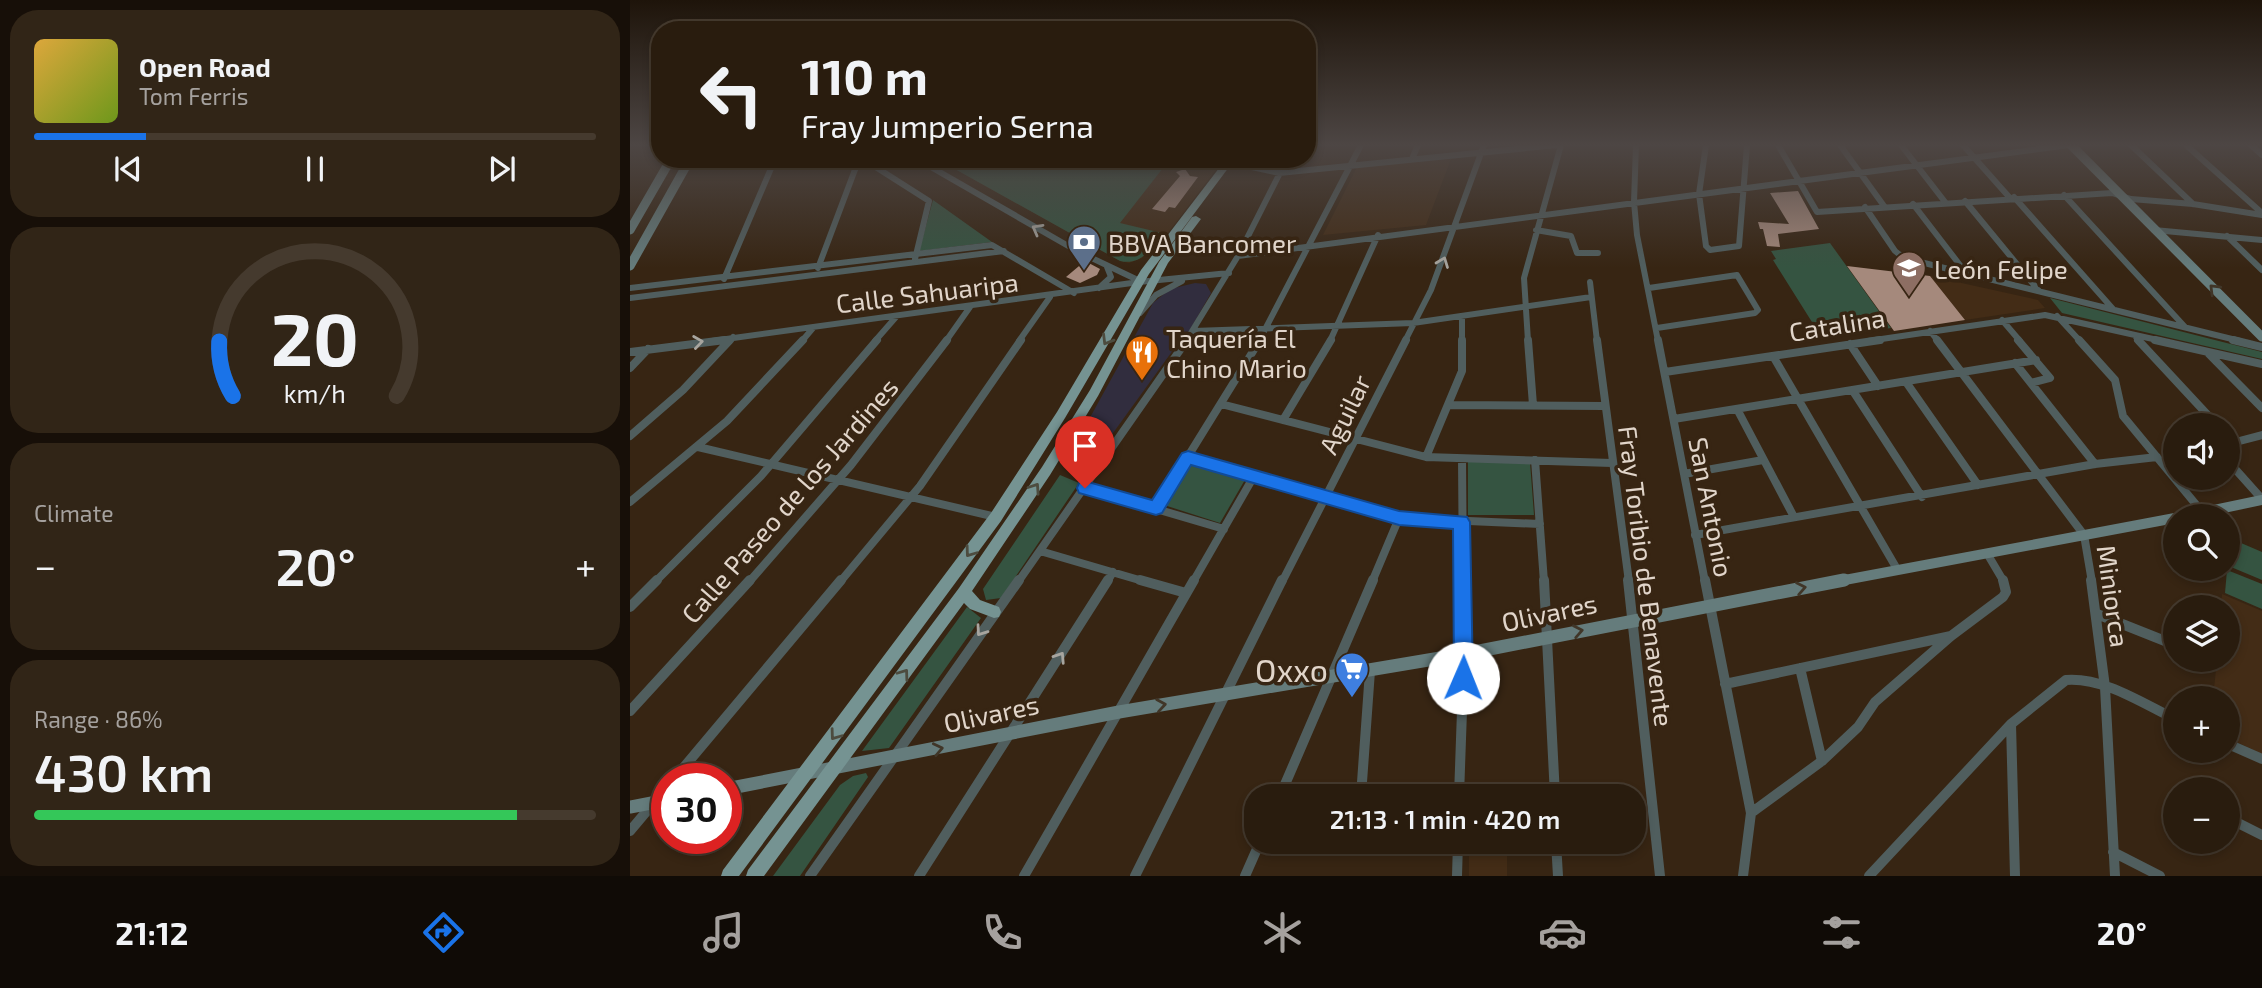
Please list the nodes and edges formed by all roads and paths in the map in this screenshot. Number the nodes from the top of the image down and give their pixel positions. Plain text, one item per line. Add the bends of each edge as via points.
1 (655, 186) edge
2 (675, 186) edge
3 (764, 186) edge
4 (850, 186) edge
5 (905, 186) edge
6 (964, 186) edge
7 (1214, 186) edge
8 (1217, 186) edge
9 (1273, 186) edge
10 (1340, 186) edge
11 (1470, 186) edge
12 (1548, 186) edge
13 (1635, 186) edge
14 (1700, 186) edge
15 (1761, 186) edge
16 (1804, 186) edge
17 (1869, 186) edge
18 (1932, 186) edge
19 (2001, 186) edge
20 (2111, 186) edge
21 (2174, 186) edge
22 (2231, 186) edge
23 (1744, 188) junction
24 (1699, 194) junction
25 (2064, 195) junction
26 (2121, 196) junction
27 (2012, 198) junction
28 (1965, 201) junction
29 (1634, 202) junction
30 (1945, 202) junction
31 (1913, 204) junction
32 (2193, 204) junction
33 (1884, 206) junction
34 (1865, 207) junction
35 (2262, 214) edge
36 (1540, 215) junction
37 (1455, 227) junction
38 (630, 230) edge
39 (1536, 230) junction
40 (2154, 230) junction
41 (1378, 235) junction
42 (2227, 236) junction
43 (2262, 240) edge
44 (1309, 245) junction
45 (1004, 251) junction
46 (1598, 253) dead end
47 (1238, 256) junction
48 (916, 258) junction
49 (1164, 262) junction
50 (631, 263) edge
51 (819, 265) junction
52 (1107, 267) junction
53 (2262, 270) edge
54 (1228, 273) junction
55 (1966, 273) junction
56 (816, 274) junction
57 (725, 277) junction
58 (1195, 278) junction
59 (1184, 279) junction
60 (1148, 281) junction
61 (1590, 282) dead end
62 (721, 285) junction
63 (1649, 288) junction
64 (630, 289) edge
65 (1097, 290) junction
66 (2039, 291) junction
67 (1074, 293) junction
68 (1215, 293) junction
69 (1050, 297) junction
70 (1591, 297) junction
71 (630, 298) edge
72 (970, 307) junction
73 (1525, 308) junction
74 (2113, 309) junction
75 (1462, 316) junction
76 (2056, 316) junction
77 (896, 317) junction
78 (2002, 320) junction
79 (1413, 323) junction
80 (1339, 326) junction
81 (1130, 327) junction
82 (813, 328) junction
83 (1657, 328) junction
84 (2186, 328) junction
85 (1267, 329) junction
86 (1193, 331) junction
87 (1930, 331) junction
88 (2260, 333) edge
89 (2133, 334) junction
90 (733, 337) junction
91 (1850, 344) junction
92 (2262, 347) edge
93 (648, 349) junction
94 (630, 352) edge
95 (2208, 353) junction
96 (1773, 356) junction
97 (2036, 360) junction
98 (2015, 363) junction
99 (2262, 364) edge
100 (630, 368) edge
101 (1665, 372) junction
102 (1962, 373) junction
103 (1906, 382) junction
104 (2031, 383) junction
105 (1878, 386) junction
106 (1853, 391) junction
107 (1796, 400) junction
108 (1221, 404) junction
109 (1449, 405) junction
110 (1533, 405) junction
111 (1604, 406) junction
112 (2262, 408) edge
113 (1737, 409) junction
114 (2205, 413) edge
115 (1674, 419) junction
116 (1283, 420) junction
117 (2262, 435) edge
118 (630, 436) edge
119 (1355, 439) junction
120 (2240, 439) edge
121 (698, 447) junction
122 (1426, 457) junction
123 (2157, 457) junction
124 (1188, 458) junction
125 (1462, 459) junction
126 (1535, 460) junction
127 (1763, 460) junction
128 (773, 463) junction
129 (1612, 463) junction
130 (2095, 464) junction
131 (1684, 474) junction
132 (2240, 474) edge
133 (2038, 475) junction
134 (1254, 476) junction
135 (841, 480) junction
136 (1978, 485) junction
137 (1085, 488) junction
138 (912, 497) junction
139 (1327, 497) junction
140 (1922, 497) junction
141 (2262, 499) edge
142 (630, 502) edge
143 (2196, 504) edge
144 (1861, 507) junction
145 (2240, 507) edge
146 (1156, 508) junction
147 (996, 517) junction
148 (1794, 517) junction
149 (1399, 518) junction
150 (2163, 520) edge
151 (1461, 522) junction
152 (1540, 524) junction
153 (1224, 529) junction
154 (1695, 535) junction
155 (2084, 535) junction
156 (1040, 551) junction
157 (1988, 555) junction
158 (1897, 569) junction
159 (1113, 572) junction
160 (964, 592) junction
161 (1186, 593) junction
162 (1710, 606) junction
163 (630, 607) edge
164 (994, 612) junction
165 (2097, 614) junction
166 (1634, 619) junction
167 (1548, 636) junction
168 (1951, 636) junction
169 (2163, 640) edge
170 (1464, 654) junction
171 (1800, 668) junction
172 (1370, 671) junction
173 (1333, 676) junction
174 (1724, 684) junction
175 (2105, 687) junction
176 (1224, 695) junction
177 (630, 711) edge
178 (1119, 712) junction
179 (2163, 714) edge
180 (2011, 724) junction
181 (1009, 734) junction
182 (2240, 749) edge
183 (890, 758) junction
184 (2262, 759) edge
185 (1822, 761) junction
186 (688, 763) edge
187 (834, 768) junction
188 (806, 773) junction
189 (1285, 784) edge
190 (1362, 784) edge
191 (1459, 784) edge
192 (1554, 784) edge
193 (742, 786) edge
194 (651, 804) edge
195 (630, 807) edge
196 (651, 811) edge
197 (778, 812) junction
198 (1751, 813) junction
199 (2240, 824) edge
200 (790, 827) junction
201 (630, 831) edge
202 (2262, 835) edge
203 (2113, 852) junction
204 (1255, 854) edge
205 (1458, 854) edge
206 (1557, 854) edge
207 (729, 876) edge
208 (754, 876) edge
209 (810, 876) edge
210 (919, 876) edge
211 (1024, 876) edge
212 (1135, 876) edge
213 (1245, 876) edge
214 (1457, 876) edge
215 (1558, 876) edge
216 (1660, 876) edge
217 (1743, 876) edge
218 (1869, 876) edge
219 (2015, 876) edge
220 (2115, 876) edge
221 (2160, 876) edge

1 - 38 main road
2 - 50 main road
3 - 57 street
4 - 51 street
5 - 48 street via 929,201
52 -> 6 street
7 - 60 main road via 1153,261
8 - 49 main road
9 - 47 street
10 - 44 street
11 - 37 street, Aguilar
12 - 36 street
13 - 29 street, San Antonio
14 - 24 street
15 - 23 street
16 - 34 street via 1817,212
17 - 33 street
18 - 30 street
19 - 27 street
20 - 26 main road
21 - 32 street
22 - 35 street
23 - 24 street
23 - 24 street via 1740,246 1707,248
24 - 29 street
25 - 26 street
25 - 27 street
25 - 84 street
26 - 32 street
26 - 40 main road
27 - 28 street
27 - 74 street
28 - 30 street
28 - 66 street
29 - 36 street
29 - 63 street, San Antonio
30 - 31 street
31 - 33 street
31 - 55 street
32 - 35 street
33 - 34 street
34 - 55 street via 1899,255
36 - 37 street
36 - 39 street
37 - 41 street
79 -> 37 street, Aguilar via 1432,290
39 - 46 street via 1571,236 1577,253
39 - 73 street via 1523,288
40 - 42 street
88 -> 40 main road
41 - 44 street
41 - 80 street
42 - 43 street
42 - 53 street
44 - 47 street
44 - 85 street
45 - 48 street
45 - 48 street via 992,245
45 - 67 street
47 - 54 street
48 - 51 street
48 - 56 street
49 - 59 street via 1167,278
49 - 60 main road
51 - 56 street
51 - 57 street
52 - 60 street
52 - 65 street via 1111,278
54 - 58 street, Calle Sahuaripa
54 - 68 street
55 - 66 street
56 - 62 street
57 - 62 street
57 - 64 street
58 - 59 street, Calle Sahuaripa
58 - 68 street via 1210,283
59 - 60 street, Calle Sahuaripa
59 - 81 street via 1156,296
60 - 65 street, Calle Sahuaripa
60 - 81 main road
60 -> 147 main road
61 - 70 street, Fray Toribio de Benavente
62 - 71 street
63 - 83 street, San Antonio
63 - 83 street via 1737,275 1758,310
65 - 67 street, Calle Sahuaripa
66 - 74 street
67 - 69 street, Calle Sahuaripa
68 - 86 street
69 - 72 street, Calle Sahuaripa
69 - 138 street
70 - 73 street
70 - 111 street, Fray Toribio de Benavente
72 - 77 street, Calle Sahuaripa
72 - 135 street, Calle Paseo de los Jardines via 918,384
73 - 75 street
73 - 110 street
74 - 84 street
75 - 79 street
75 - 109 street via 1462,371
76 - 78 street, Catalina
76 - 89 street, Catalina
76 - 123 street via 2115,380 2123,416
77 - 82 street, Calle Sahuaripa
77 - 128 street
78 - 87 street, Catalina
78 - 97 street
79 - 80 street
79 - 119 street, Aguilar
80 - 85 street
80 - 116 street
160 -> 81 main road via 1063,446
82 - 90 street, Calle Sahuaripa
82 - 121 street via 772,377
83 - 101 street, San Antonio
84 - 92 street
85 - 86 street
85 - 108 street
86 - 137 street
87 - 91 street, Catalina
87 - 102 street, Miniorca
89 - 95 street, Catalina
89 - 114 street
93 -> 90 street, Calle Sahuaripa
90 - 118 street via 683,390
91 - 96 street, Catalina
91 - 105 street
93 - 94 street, Calle Sahuaripa
93 - 100 street
95 - 99 street, Catalina
95 - 112 street
96 - 101 street, Catalina
96 - 107 street
97 - 98 street
97 - 104 street via 2050,378
98 - 102 street
98 - 104 street
101 - 115 street, San Antonio
102 - 103 street
102 - 133 street, Miniorca
103 - 105 street
103 - 136 street
104 - 130 street
105 - 106 street
106 - 107 street
106 - 140 street
107 - 113 street
107 - 144 street
108 - 116 street
108 - 124 street
109 - 110 street
109 - 122 street
110 - 111 street
111 - 129 street, Fray Toribio de Benavente
113 - 115 street
113 - 127 street
115 - 131 street, San Antonio
116 - 119 street
117 - 120 street
119 - 122 street
119 - 139 street, Aguilar
121 - 128 street
121 - 142 street
122 - 125 street
123 - 130 street
123 - 143 street
124 - 134 street
124 - 146 street
125 - 126 street
125 - 151 street
126 - 129 street
126 - 152 street
127 - 131 street
127 - 148 street
128 - 135 street
128 - 163 street
129 - 166 street, Fray Toribio de Benavente
130 - 133 street
131 - 154 street, San Antonio
132 - 141 street
133 - 136 street
133 - 155 street, Miniorca
134 - 139 street
134 - 153 street
135 - 138 street
135 - 177 street, Calle Paseo de los Jardines
136 - 140 street
137 - 146 street
137 - 156 street
138 - 147 street
138 - 186 street
139 - 149 street
139 - 176 street, Aguilar
140 - 144 street
141 - 145 main road
144 - 148 street
144 - 158 street
146 - 153 street
147 -> 188 main road
148 - 154 street
149 - 151 street
149 - 173 street
150 - 155 main road, Olivares
151 - 152 street
151 - 170 street
152 - 167 street
153 - 161 street
154 - 162 street, San Antonio
155 - 157 main road, Olivares
155 - 165 street, Miniorca
156 - 159 street
156 - 164 street
157 - 158 main road, Olivares
157 - 168 street via 2006,592
162 -> 158 main road, Olivares
159 - 161 street
181 -> 159 street
160 - 164 main road via 975,605
187 -> 160 main road
161 - 178 street
162 - 166 main road, Olivares
162 - 174 street, San Antonio
164 -> 183 street
165 - 169 street
165 - 175 street, Miniorca
167 -> 166 main road, Olivares
166 - 216 street, Fray Toribio de Benavente
167 - 170 main road, Olivares
167 - 192 street
168 - 171 street
168 - 185 street via 1875,702 1858,727
170 - 172 main road, Olivares
170 - 191 street
171 - 174 street
171 - 185 street
172 - 173 main road, Olivares
172 - 190 street
173 - 176 main road, Olivares
173 - 189 street
174 - 198 street, San Antonio
175 - 179 street
175 - 180 street via 2066,680
175 - 203 street, Miniorca
178 -> 176 main road, Olivares
176 - 212 street, Aguilar
178 - 181 main road, Olivares
178 - 211 street
180 - 218 street
180 - 219 street
183 -> 181 main road, Olivares
181 - 210 street
182 - 184 street
183 - 187 main road, Olivares
183 - 209 street
185 - 198 street
187 - 188 main road, Olivares
187 - 200 main road
188 - 193 main road, Olivares
188 - 197 main road
194 - 195 main road
196 - 201 street
197 - 200 main road via 787,816
197 - 207 main road
198 - 217 street, San Antonio
199 - 202 street
200 - 208 main road
203 - 220 street, Miniorca
203 - 221 street
204 - 213 street
205 - 214 street
206 - 215 street

